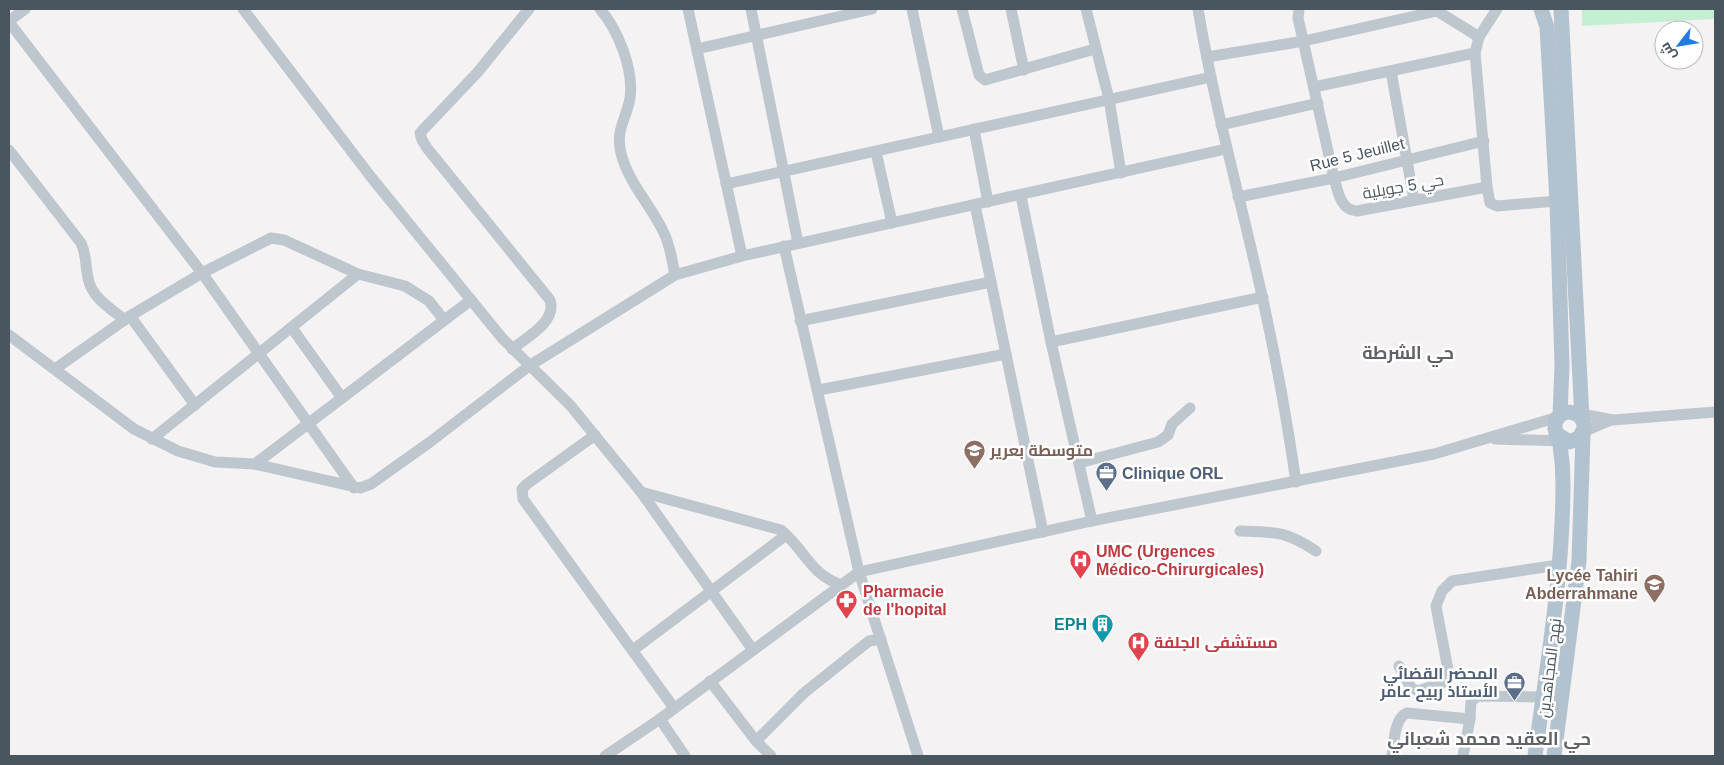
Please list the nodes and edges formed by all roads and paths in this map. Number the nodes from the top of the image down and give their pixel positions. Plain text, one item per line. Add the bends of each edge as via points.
1 (25, 9) edge
2 (243, 9) edge
3 (529, 9) edge
4 (600, 9) edge
5 (688, 9) edge
6 (751, 9) edge
7 (872, 9) edge
8 (912, 9) edge
9 (962, 9) edge
10 (1011, 9) edge
11 (1086, 9) edge
12 (1198, 9) edge
13 (1298, 9) edge
14 (1497, 9) edge
15 (1541, 9) edge
16 (1561, 9) edge
17 (1435, 10) edge
18 (9, 22) edge
19 (756, 36) junction
20 (1479, 37) junction
21 (1304, 41) junction
22 (1095, 49) junction
23 (697, 50) junction
24 (1475, 53) junction
25 (1207, 57) junction
26 (1024, 70) junction
27 (1390, 71) junction
28 (1211, 77) junction
29 (1314, 87) junction
30 (1109, 98) junction
31 (1318, 103) junction
32 (1221, 125) junction
33 (974, 129) junction
34 (940, 137) junction
35 (1484, 141) junction
36 (9, 150) edge
37 (1226, 150) junction
38 (876, 152) junction
39 (1406, 159) junction
40 (784, 172) junction
41 (1121, 172) junction
42 (1334, 178) junction
43 (726, 184) junction
44 (1487, 187) junction
45 (1021, 196) junction
46 (1238, 197) junction
47 (1414, 200) junction
48 (1557, 201) junction
49 (988, 202) junction
50 (975, 205) junction
51 (892, 223) junction
52 (798, 243) junction
53 (784, 246) junction
54 (742, 256) junction
55 (202, 273) junction
56 (358, 274) junction
57 (676, 275) junction
58 (991, 282) junction
59 (1262, 297) junction
60 (471, 300) junction
61 (128, 318) junction
62 (444, 320) junction
63 (800, 321) junction
64 (292, 328) junction
65 (9, 335) edge
66 (1051, 342) junction
67 (512, 349) junction
68 (259, 353) junction
69 (1006, 354) junction
70 (529, 366) junction
71 (55, 369) junction
72 (819, 390) junction
73 (342, 398) junction
74 (195, 405) junction
75 (1190, 408) dead end
76 (1715, 412) edge
77 (1559, 416) junction
78 (1613, 420) junction
79 (1581, 422) junction
80 (308, 424) junction
81 (595, 435) junction
82 (1560, 438) junction
83 (152, 439) junction
84 (1488, 439) junction
85 (1079, 463) junction
86 (255, 464) junction
87 (1296, 482) junction
88 (354, 488) junction
89 (641, 492) junction
90 (1092, 521) junction
91 (1240, 531) dead end
92 (1043, 532) junction
93 (786, 534) junction
94 (1316, 551) dead end
95 (1558, 564) junction
96 (859, 572) junction
97 (842, 585) junction
98 (711, 592) junction
99 (881, 639) junction
100 (633, 650) junction
101 (753, 650) junction
102 (1399, 666) dead end
103 (710, 681) junction
104 (1543, 697) junction
105 (674, 708) junction
106 (660, 719) junction
107 (1470, 719) junction
108 (756, 741) junction
109 (605, 756) edge
110 (685, 756) edge
111 (771, 756) edge
112 (918, 756) edge
113 (1392, 756) edge
114 (1463, 756) edge
115 (1535, 756) edge
116 (1554, 756) edge

1 - 18 street
2 - 60 street via 371,177
3 - 67 street via 477,73 420,133 427,148 550,300 553,309 550,318
4 - 57 street via 611,22 630,81 630,98 621,123 619,143 622,157 631,178 664,231
5 - 23 street
6 - 19 street
7 - 19 street
8 - 34 street
9 - 26 street via 982,78 988,80
10 - 26 street
11 - 22 street
12 - 25 street
13 - 21 street, حي 5 جويلية
14 - 20 street
15 - 48 main road via 1547,27
16 - 79 main road, نهج المجاهدين
17 - 20 street
17 - 21 street
18 - 55 street
19 - 23 street
19 - 40 street
20 - 24 street
21 - 25 street
21 - 29 street, حي 5 جويلية
22 - 26 street
22 - 30 street
23 - 43 street
24 - 27 street
24 - 35 street
25 - 28 street
27 - 29 street
27 - 39 street
28 - 30 street
28 - 32 street
29 - 31 street, حي 5 جويلية
30 - 33 street
30 - 41 street
31 - 32 street
31 - 42 street, حي 5 جويلية
32 - 37 street
33 - 34 street
33 - 49 street
34 - 38 street
35 - 39 street, Rue 5 Jeuillet
35 - 44 street
36 - 61 street via 81,242 93,290 112,311
37 - 41 street
37 - 46 street
38 - 40 street
38 - 51 street
39 - 42 street, Rue 5 Jeuillet
39 - 47 street
40 - 43 street
40 - 52 street
41 - 45 street
42 - 46 street, Rue 5 Jeuillet
42 - 47 street, حي 5 جويلية via 1342,203 1352,210
43 - 54 street
44 - 47 street, حي 5 جويلية
44 - 48 street via 1490,202 1497,206
45 - 49 street
45 - 66 street
46 - 59 street
48 - 77 main road via 1562,365
49 - 50 street
50 - 51 street
50 - 58 street
51 - 52 street
52 - 53 street
53 - 54 street
53 - 63 street
54 - 57 street
55 - 56 street via 271,238 284,240
55 - 61 street
55 - 68 street
56 - 62 street via 418,292
56 - 64 street
57 - 70 street
58 - 63 street
58 - 69 street
59 - 66 street
59 - 87 street
60 - 62 street
60 - 67 street
61 - 71 street
61 - 74 street
62 - 73 street
63 - 72 street
64 - 68 street
64 - 73 street
65 - 71 street
66 - 85 street
67 - 70 street
68 - 74 street
68 - 80 street
69 - 72 street
69 - 92 street
70 - 81 street via 570,405
70 - 88 street via 372,484
71 - 83 street
72 - 96 street
73 - 80 street
74 - 83 street
75 - 85 street via 1158,442
76 - 78 street
77 - 79 main road via 1567,412
77 - 82 main road via 1555,424
77 - 84 street
78 - 79 street
78 - 79 street
79 - 82 main road via 1575,441
79 - 116 main road, نهج المجاهدين via 1579,561
80 - 86 street
80 - 88 street
81 - 89 street
81 - 100 street via 527,484 522,494
82 - 84 street
82 - 95 main road, نهج المجاهدين via 1562,483
83 - 86 street via 195,458
84 - 87 street via 1434,454
85 - 90 street
86 - 88 street
87 - 90 street
89 - 93 street
89 - 98 street
90 - 92 street
91 - 94 street via 1278,532 1294,537
92 - 96 street
93 - 97 street via 816,571
93 - 98 street
95 - 102 street via 1446,584 1436,606 1449,675 1442,683 1418,691 1411,688
95 - 104 main road, نهج المجاهدين
96 - 97 street
96 - 99 street
97 - 101 street
98 - 100 street
98 - 101 street
99 - 108 street via 870,641 804,693
99 - 112 street
100 - 105 street
101 - 103 street
103 - 105 street
103 - 108 street
104 - 107 street via 1478,696 1471,701
104 - 115 main road, نهج المجاهدين
105 - 106 street
106 - 109 street
106 - 110 street
107 - 113 street via 1407,713 1398,720
107 - 114 street
108 - 111 street

